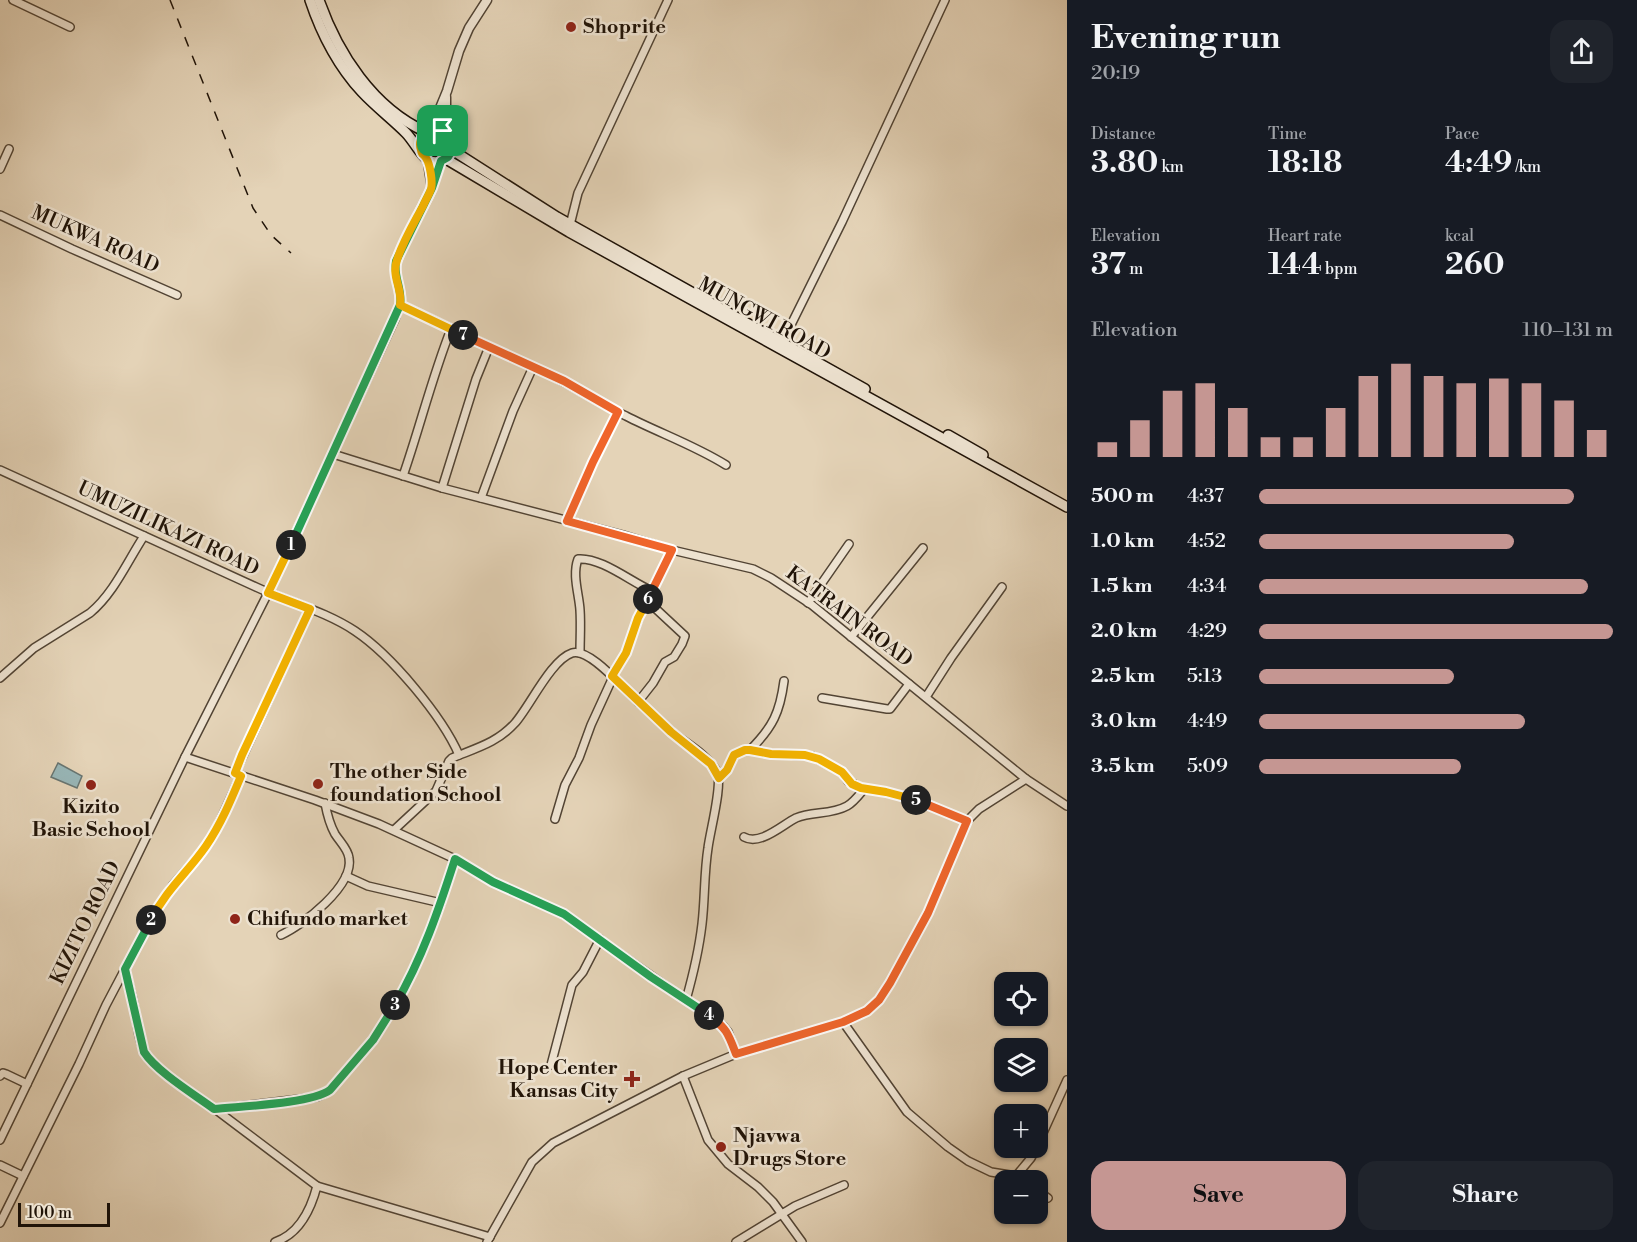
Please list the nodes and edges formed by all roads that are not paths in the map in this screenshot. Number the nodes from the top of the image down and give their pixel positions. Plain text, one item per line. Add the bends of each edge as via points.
1 (13, 0) edge
2 (310, 0) edge
3 (319, 0) edge
4 (486, 0) edge
5 (668, 0) edge
6 (945, 0) edge
7 (70, 27) dead end
8 (447, 91) junction
9 (429, 131) junction
10 (446, 133) junction
11 (9, 149) dead end
12 (452, 150) junction
13 (424, 155) junction
14 (443, 160) junction
15 (0, 169) edge
16 (432, 188) junction
17 (0, 215) edge
18 (570, 225) junction
19 (177, 295) dead end
20 (400, 305) junction
21 (451, 329) junction
22 (781, 346) junction
23 (489, 347) junction
24 (533, 367) junction
25 (618, 412) junction
26 (333, 454) junction
27 (726, 465) dead end
28 (0, 470) edge
29 (403, 476) junction
30 (442, 488) junction
31 (481, 498) junction
32 (1067, 505) edge
33 (567, 521) junction
34 (144, 536) junction
35 (849, 544) dead end
36 (923, 548) dead end
37 (672, 550) junction
38 (1002, 587) dead end
39 (652, 591) junction
40 (268, 593) junction
41 (646, 602) junction
42 (808, 603) junction
43 (310, 609) junction
44 (851, 637) junction
45 (580, 653) junction
46 (613, 676) junction
47 (0, 678) edge
48 (784, 681) dead end
49 (909, 684) junction
50 (926, 697) junction
51 (822, 698) dead end
52 (638, 702) junction
53 (750, 750) junction
54 (459, 755) junction
55 (185, 757) junction
56 (238, 774) junction
57 (719, 778) junction
58 (1026, 779) junction
59 (864, 789) junction
60 (325, 803) junction
61 (1067, 806) edge
62 (555, 819) dead end
63 (967, 821) junction
64 (394, 830) junction
65 (744, 837) dead end
66 (455, 859) junction
67 (346, 876) junction
68 (441, 903) junction
69 (281, 934) dead end
70 (600, 939) junction
71 (125, 969) junction
72 (686, 1000) junction
73 (843, 1022) junction
74 (736, 1054) junction
75 (551, 1065) dead end
76 (0, 1076) edge
77 (683, 1076) junction
78 (1067, 1080) edge
79 (27, 1084) junction
80 (214, 1109) junction
81 (1048, 1122) edge
82 (0, 1140) edge
83 (0, 1165) edge
84 (994, 1173) edge
85 (23, 1176) junction
86 (844, 1185) dead end
87 (317, 1186) junction
88 (783, 1214) junction
89 (0, 1223) edge
90 (489, 1240) edge
91 (275, 1242) edge
92 (736, 1242) edge
93 (802, 1242) edge

1 - 7 street
2 - 13 main road via 340,64
3 - 9 main road via 336,40 362,81 394,112
4 - 8 street via 459,51
5 - 18 street via 578,193
6 - 22 street
8 - 9 street
8 - 10 street
9 - 10 main road via 439,129
9 - 13 main road via 420,143
10 - 12 main road
11 - 15 street
12 - 14 main road
12 - 18 main road, MUNGWI ROAD
13 - 14 main road via 431,161
13 - 16 street
14 - 16 street
14 - 22 main road, MUNGWI ROAD
16 - 20 street via 396,261
17 - 19 street, MUKWA ROAD
18 - 22 main road, MUNGWI ROAD
20 - 21 street
20 - 26 street, KIZITO ROAD
21 - 23 street
21 - 29 street
22 - 32 main road, MUNGWI ROAD
23 - 24 street
23 - 30 street
24 - 25 street
24 - 31 street
25 - 27 street
25 - 33 street
26 - 29 street, KATRAIN ROAD
26 - 40 street, KIZITO ROAD
28 - 34 street, UMUZILIKAZI ROAD
29 - 30 street, KATRAIN ROAD
30 - 31 street, KATRAIN ROAD
31 - 33 street, KATRAIN ROAD
33 - 37 street, KATRAIN ROAD
34 - 40 street, UMUZILIKAZI ROAD
34 - 47 street via 98,606 34,648
35 - 42 street
36 - 44 street
37 - 39 street
37 - 42 street, KATRAIN ROAD via 753,569
38 - 50 street
39 - 41 street
39 - 45 street via 596,562 578,559
40 - 43 street, UMUZILIKAZI ROAD
40 - 55 street, KIZITO ROAD
41 - 46 street
41 - 52 street via 685,639
42 - 44 street, KATRAIN ROAD
43 - 54 street, UMUZILIKAZI ROAD via 355,631 378,650 444,725
43 - 56 street
44 - 49 street, KATRAIN ROAD
45 - 46 street
45 - 54 street via 570,654 545,678 507,731 484,746
46 - 52 street
46 - 62 street via 565,785
48 - 53 street via 781,704 768,732
49 - 50 street, KATRAIN ROAD
49 - 51 street via 887,710
50 - 58 street, KATRAIN ROAD
52 - 57 street via 711,764
53 - 57 street via 736,753
53 - 59 street via 812,756
54 - 64 street via 449,761 436,791
55 - 56 street
55 - 79 street, KIZITO ROAD
56 - 60 street
56 - 71 street via 215,832 163,900
57 - 72 street via 699,948
58 - 61 street, KATRAIN ROAD
58 - 63 street
59 - 63 street via 911,798
59 - 65 street via 836,812 800,817 758,839
60 - 64 street
60 - 67 street via 333,830 349,856
63 - 73 street via 928,913 890,983 867,1011
64 - 66 street
66 - 68 street
66 - 70 street via 493,882 564,914
67 - 68 street via 368,886
67 - 69 street via 317,910 299,926
68 - 80 street via 408,984 373,1040 330,1090 317,1097
70 - 72 street
70 - 75 street via 572,985
71 - 80 street via 141,1042 149,1060
71 - 85 street
72 - 74 street via 723,1026
73 - 74 street
73 - 84 street via 907,1112 968,1161
74 - 77 street
76 - 79 street via 4,1073
77 - 88 street via 703,1130 715,1150
77 - 90 street via 545,1149 528,1169
78 - 81 street
79 - 82 street, KIZITO ROAD
80 - 87 street
83 - 85 street
85 - 89 street
86 - 88 street
87 - 90 street
87 - 91 street via 309,1210 298,1226
88 - 92 street
88 - 93 street

